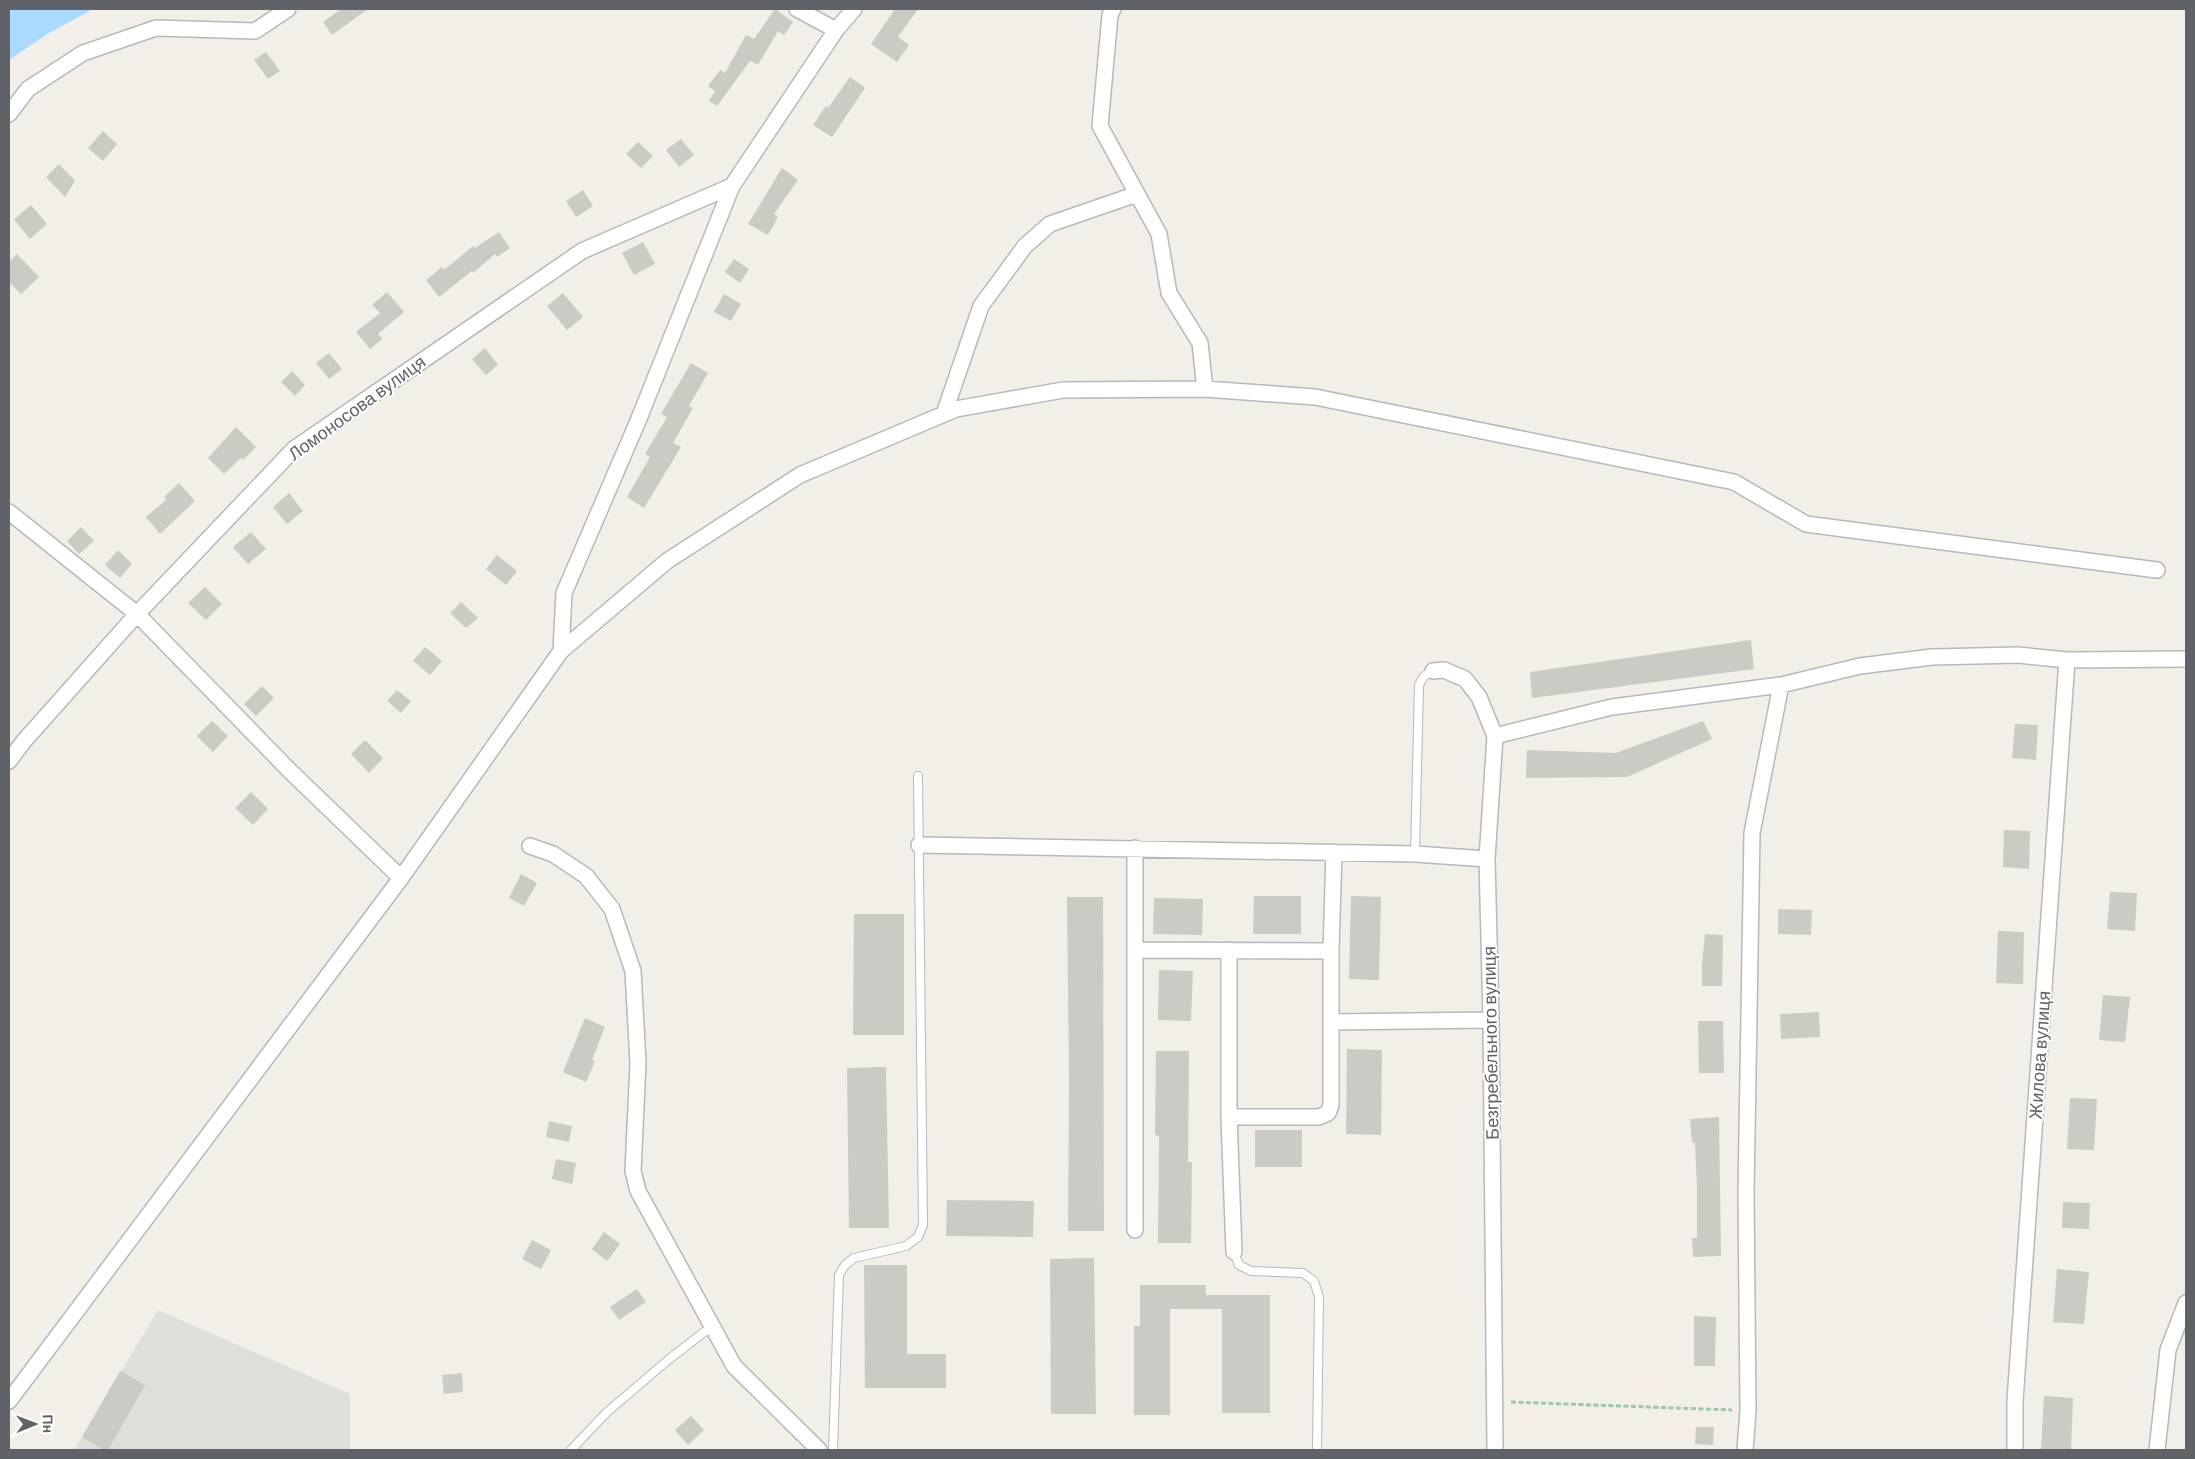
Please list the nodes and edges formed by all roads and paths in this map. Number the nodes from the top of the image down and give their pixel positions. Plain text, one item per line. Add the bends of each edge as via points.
1 (288, 9) edge
2 (797, 9) edge
3 (854, 9) edge
4 (1113, 9) edge
5 (836, 30) junction
6 (9, 114) edge
7 (732, 186) junction
8 (1137, 194) junction
9 (1205, 389) junction
10 (944, 414) junction
11 (9, 512) edge
12 (2156, 570) dead end
13 (137, 614) junction
14 (562, 652) junction
15 (2186, 659) edge
16 (2067, 660) junction
17 (1433, 671) joint
18 (1781, 685) junction
19 (1495, 736) junction
20 (9, 761) edge
21 (918, 776) dead end
22 (919, 845) junction
23 (530, 846) dead end
24 (1135, 848) junction
25 (1334, 852) junction
26 (1415, 854) junction
27 (1487, 859) junction
28 (401, 878) junction
29 (1135, 950) junction
30 (1229, 950) junction
31 (1331, 952) junction
32 (1491, 1020) junction
33 (1331, 1022) junction
34 (1229, 1118) junction
35 (1135, 1230) dead end
36 (1234, 1252) joint
37 (2186, 1303) edge
38 (712, 1326) junction
39 (9, 1401) edge
40 (1495, 1402) junction
41 (1748, 1411) junction
42 (571, 1450) edge
43 (819, 1450) edge
44 (833, 1450) edge
45 (1317, 1450) edge
46 (1495, 1450) edge
47 (1745, 1450) edge
48 (2015, 1450) edge
49 (2157, 1450) edge

1 - 6 street via 255,31 156,28 83,53 28,89
2 - 5 street
3 - 5 street
4 - 8 street via 1100,126
5 - 7 street
7 - 13 street, Ломоносова вулиця via 582,251 294,449
7 - 14 street via 638,421 564,592
8 - 9 street via 1159,234 1170,293 1200,343
8 - 10 street via 1050,224 1025,246 981,306
9 - 10 street via 1063,390 956,409
9 - 12 street via 1315,397 1734,482 1806,524
10 - 14 street via 800,475 667,561
11 - 13 street
13 - 20 street, Ломоносова вулиця
13 - 28 street
14 - 28 street
15 - 16 street
16 - 18 street via 2018,655 1932,657 1860,666
16 - 48 street, Жилова вулиця via 2016,1391
17 - 19 street, Безгребельного вулиця via 1444,670 1465,679 1479,697
17 - 26 lane via 1424,676 1419,685
18 - 19 street via 1612,707
18 - 41 street via 1752,833 1746,1193
19 - 27 street, Безгребельного вулиця
21 - 22 lane
22 - 24 street
22 - 44 lane via 923,1225 918,1237 906,1246 854,1258 839,1275
23 - 38 street via 553,854 586,876 612,909 633,971 638,1063 633,1171 638,1190
24 - 25 street
24 - 29 street
25 - 26 street
25 - 31 street
26 - 27 street
27 - 32 street, Безгребельного вулиця
28 - 39 street
29 - 30 street
29 - 35 street
30 - 31 street
30 - 34 street
31 - 33 street
32 - 33 street
32 - 40 street, Безгребельного вулиця
33 - 34 street via 1331,1105 1328,1114 1318,1117
34 - 36 street
36 - 45 lane via 1239,1265 1251,1271 1303,1273 1314,1281 1319,1297
37 - 49 street via 2168,1350
38 - 42 lane via 606,1413
38 - 43 street via 734,1366
40 - 41 path
40 - 46 street, Безгребельного вулиця
41 - 47 street

